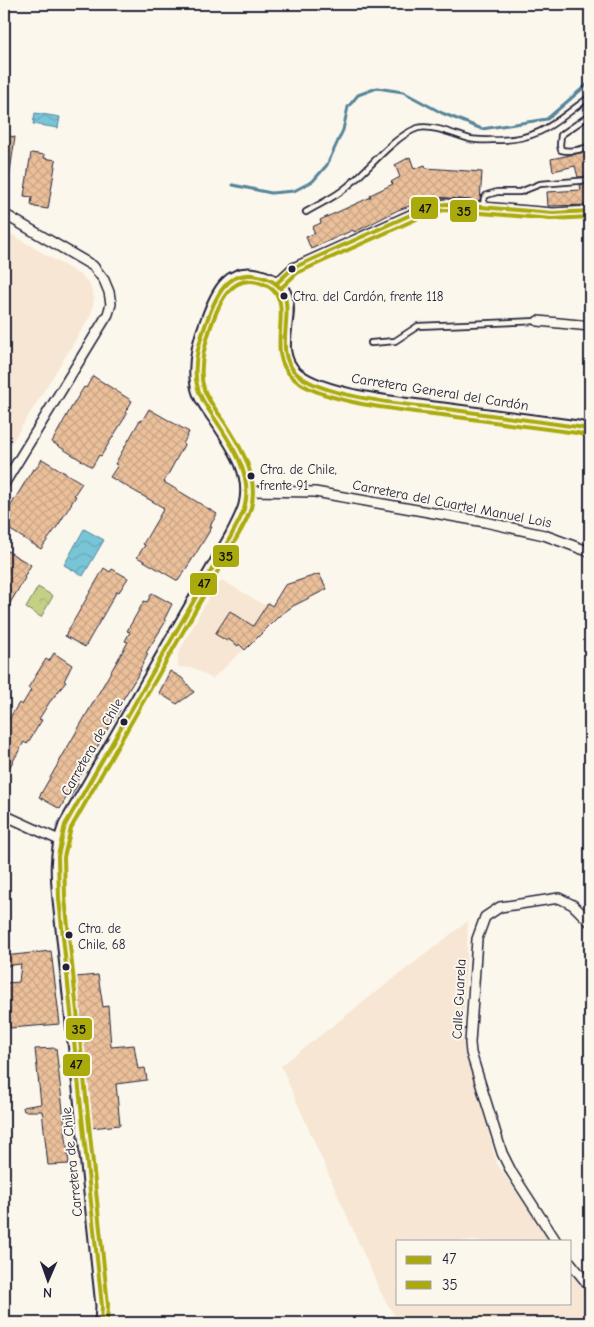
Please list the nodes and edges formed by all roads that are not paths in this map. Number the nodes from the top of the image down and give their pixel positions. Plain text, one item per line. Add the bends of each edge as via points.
1 (590, 98) edge
2 (590, 115) edge
3 (590, 146) edge
4 (590, 180) edge
5 (483, 207) junction
6 (590, 211) edge
7 (306, 212) dead end
8 (4, 214) edge
9 (277, 283) junction
10 (538, 321) joint
11 (590, 326) edge
12 (371, 343) dead end
13 (590, 430) edge
14 (4, 484) edge
15 (247, 491) junction
16 (590, 552) edge
17 (4, 815) edge
18 (59, 840) junction
19 (590, 922) edge
20 (555, 1240) edge
21 (572, 1264) edge
22 (590, 1287) edge
23 (101, 1323) edge

1 - 7 lane via 537,134 516,140 472,140 419,128 401,138 347,188
2 - 3 lane via 567,130 560,140 562,150
4 - 5 lane via 540,184 520,192 496,192 484,198
5 - 6 street via 554,213
5 - 9 street via 430,206 293,268
8 - 14 street via 93,266 104,280 111,304 108,314
9 - 13 street, Carretera General del Cardón via 288,303 283,341 286,356 296,373 310,382 385,401
9 - 15 street, Carretera de Chile via 267,277 247,274 232,278 225,284 213,303 196,365 199,394 241,462
10 - 11 street
10 - 12 lane via 418,326 395,341
15 - 16 street, Carretera del Cuartel Manuel Lois via 315,492 544,535
15 - 18 street, Carretera de Chile via 243,512 231,536 64,825
17 - 18 street
18 - 23 street, Carretera de Chile via 57,880 102,1306
19 - 20 street, Calle Guarela via 573,905 559,898 510,905 500,907 485,917 477,939 471,1053 502,1153
21 - 22 street

